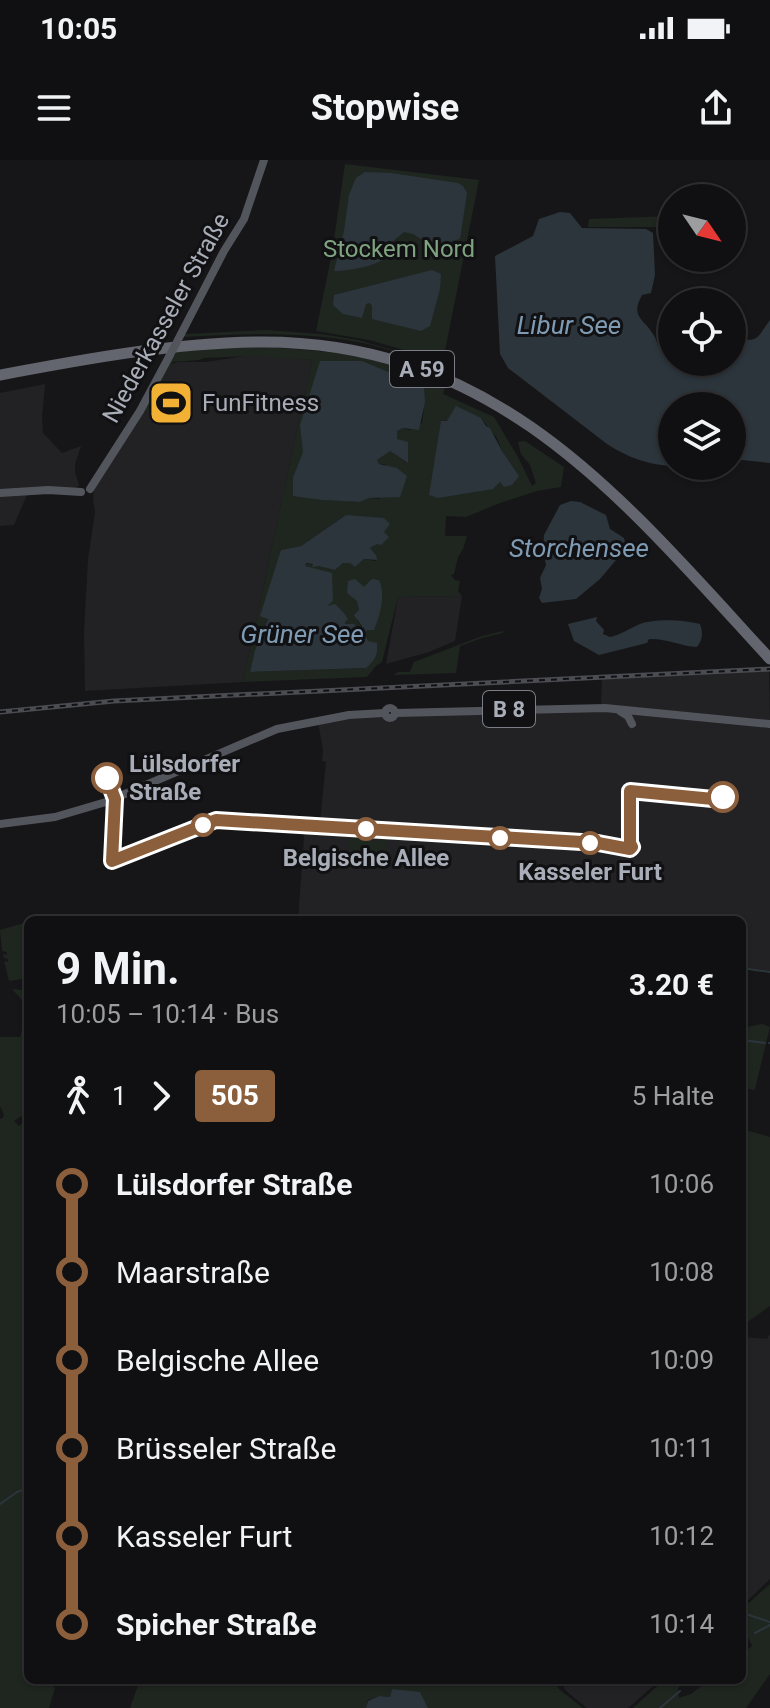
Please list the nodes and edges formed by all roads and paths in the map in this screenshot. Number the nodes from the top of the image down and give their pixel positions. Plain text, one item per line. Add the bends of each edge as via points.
1 (264, 160) edge
2 (0, 373) edge
3 (0, 493) edge
4 (769, 656) edge
5 (616, 709) junction
6 (632, 724) dead end
7 (770, 724) edge
8 (0, 824) edge

1 - 3 main road, Niederkasseler Straße, bridge via 244,219 124,437 85,491
2 - 4 highway, A 59 via 146,346 259,338 336,343 425,365 512,408 570,450 641,515
5 - 6 main road
5 - 7 main road, B 8
5 - 8 main road, B 8 via 396,713 391,718 385,713 282,727 108,801 55,817

